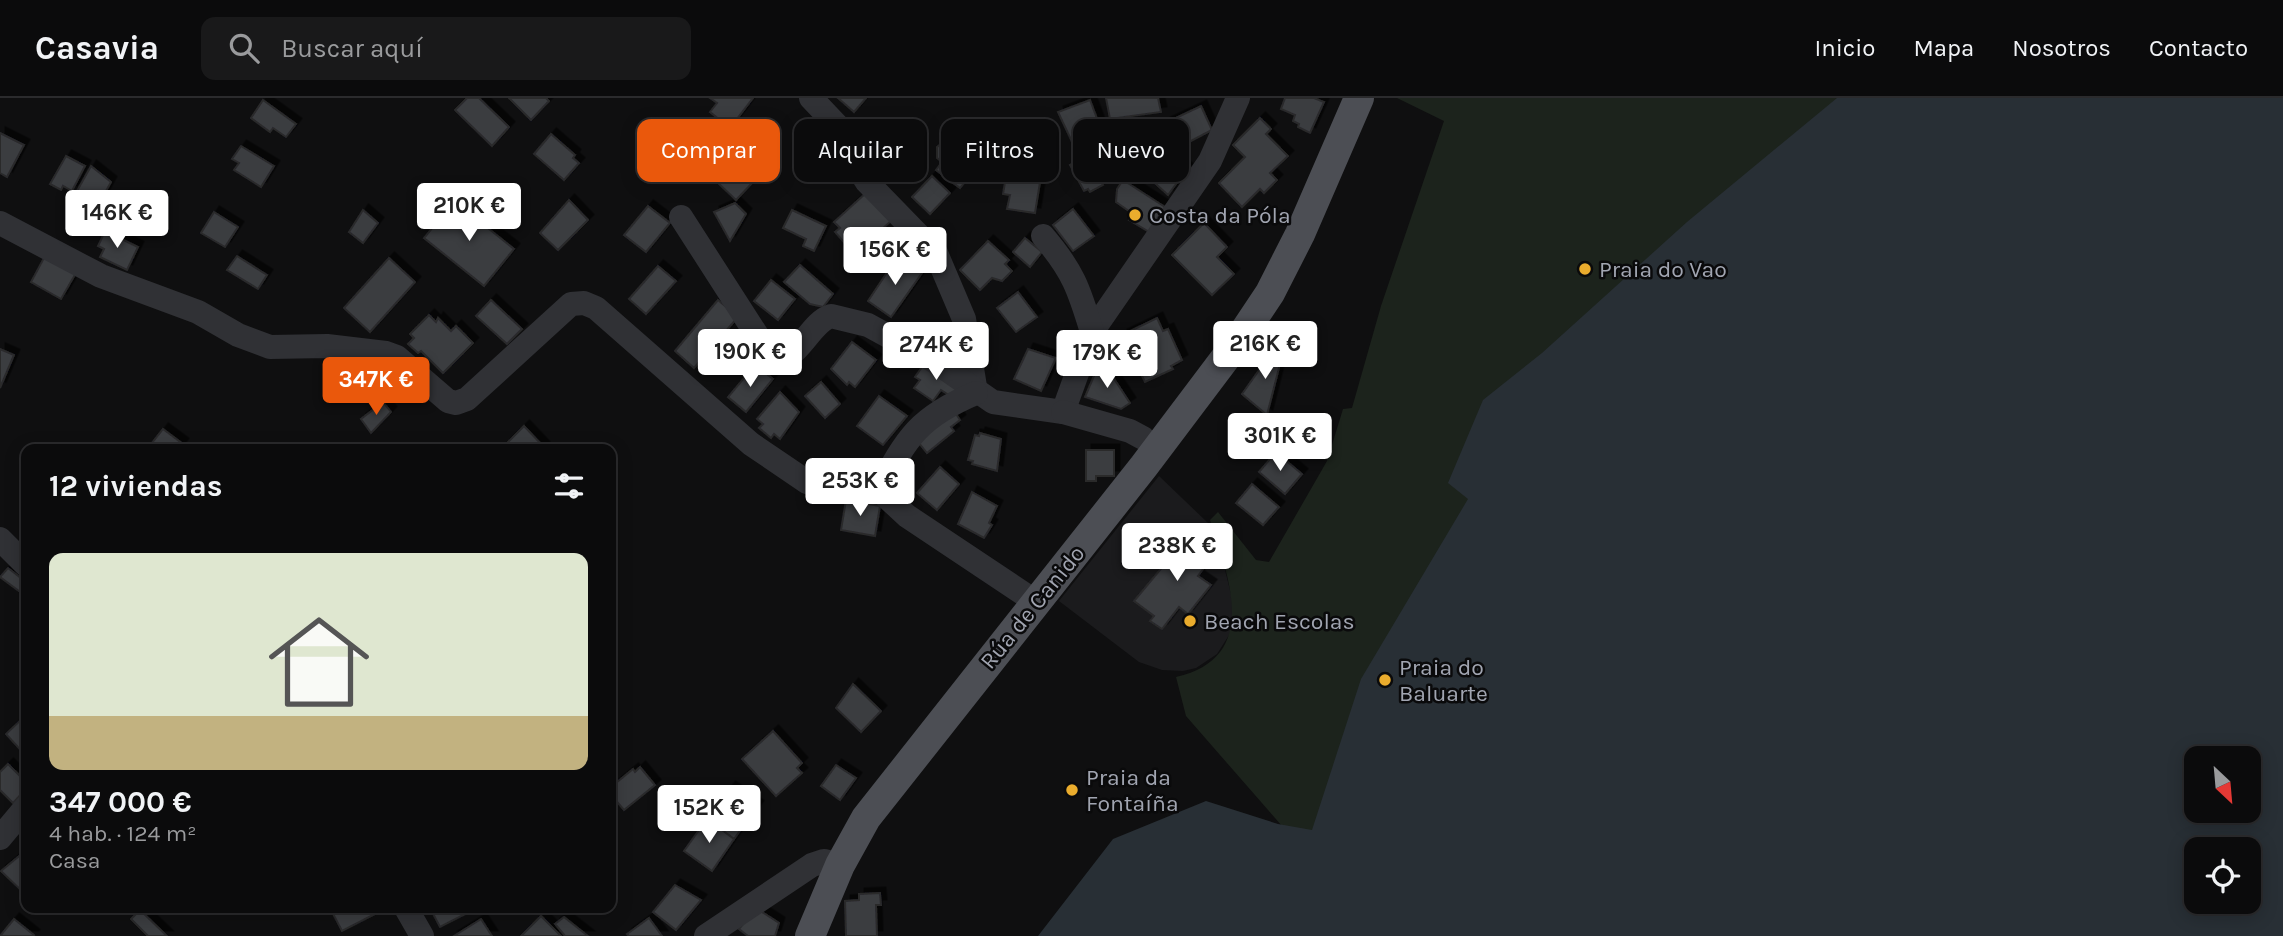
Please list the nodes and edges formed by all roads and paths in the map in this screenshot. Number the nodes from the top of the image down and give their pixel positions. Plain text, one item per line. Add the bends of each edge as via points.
1 (811, 98) edge
2 (1238, 98) edge
3 (1359, 98) edge
4 (681, 217) dead end
5 (0, 223) edge
6 (1043, 236) dead end
7 (1092, 332) junction
8 (976, 393) junction
9 (1063, 412) junction
10 (1143, 438) dead end
11 (879, 490) junction
12 (0, 538) edge
13 (21, 560) edge
14 (1036, 602) junction
15 (21, 813) edge
16 (0, 838) edge
17 (840, 865) junction
18 (409, 913) edge
19 (422, 936) edge
20 (706, 936) edge
21 (810, 936) edge

1 - 8 street via 849,138 867,182 941,262 964,319
2 - 7 street via 1210,160
3 - 14 main road, Rúa de Canido via 1300,234 1254,318
4 - 8 street via 771,358 785,358 814,326 831,316 867,325 934,362
5 - 11 street via 101,276 198,312 270,347 327,346 397,357 456,403 467,399 571,304 584,303 596,308 751,444 807,482 851,492
6 - 7 street via 1076,281
7 - 9 street
8 - 9 street via 993,402
8 - 11 street via 924,421
9 - 10 street
11 - 14 street via 907,516
12 - 13 street
14 - 17 main road, Rúa de Canido via 874,808
15 - 16 street
17 - 20 street via 812,864
17 - 21 main road, Rúa de Canido
18 - 19 street

